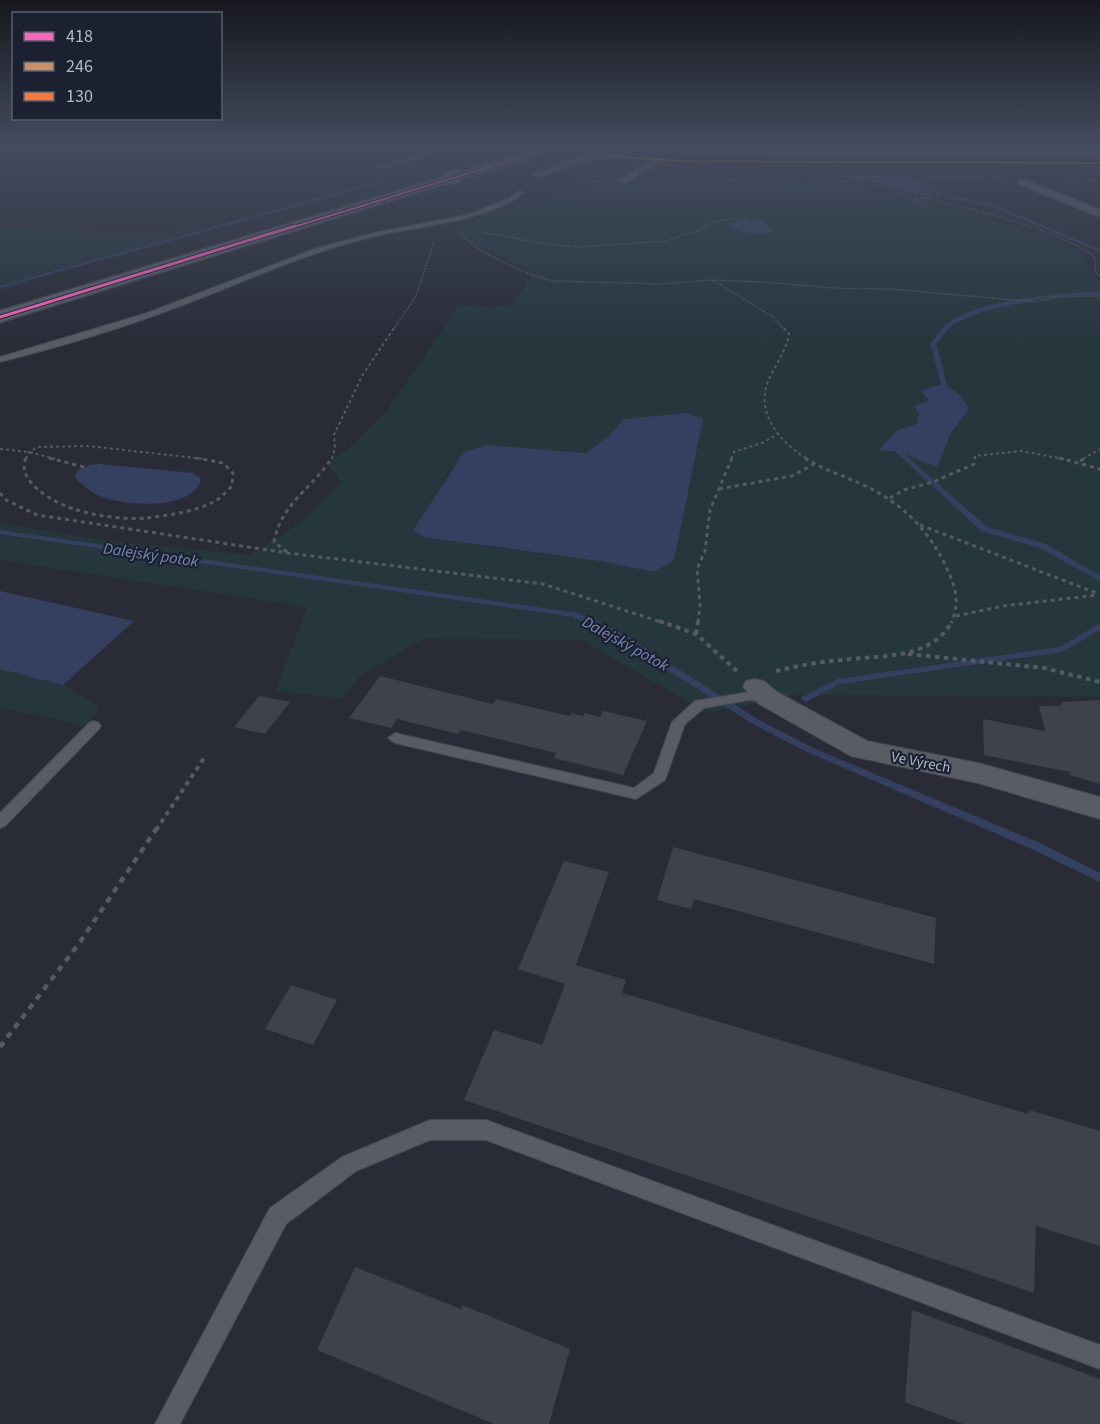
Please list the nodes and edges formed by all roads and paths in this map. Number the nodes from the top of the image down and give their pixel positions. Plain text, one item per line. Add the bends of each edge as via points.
1 (318, 213) edge
2 (327, 213) edge
3 (479, 213) edge
4 (982, 213) edge
5 (746, 218) dead end
6 (466, 219) junction
7 (461, 229) junction
8 (1100, 276) edge
9 (712, 280) junction
10 (1100, 296) edge
11 (0, 307) edge
12 (0, 317) edge
13 (0, 360) edge
14 (778, 434) junction
15 (0, 449) edge
16 (1100, 449) edge
17 (29, 452) junction
18 (1080, 461) junction
19 (814, 464) junction
20 (84, 467) dead end
21 (1100, 469) edge
22 (718, 489) junction
23 (0, 493) edge
24 (890, 498) junction
25 (919, 525) junction
26 (288, 553) junction
27 (1099, 593) edge
28 (956, 616) junction
29 (696, 634) junction
30 (906, 654) junction
31 (938, 657) joint
32 (1017, 665) joint
33 (1100, 682) edge
34 (761, 692) junction
35 (94, 726) dead end
36 (395, 738) dead end
37 (206, 755) dead end
38 (1100, 808) edge
39 (0, 822) edge
40 (0, 1047) edge
41 (1100, 1357) edge
42 (167, 1424) edge

1 - 11 main road
2 - 12 main road
3 - 6 lane
4 - 8 path via 1074,244 1094,256 1095,272
5 - 7 path via 715,221 668,241 581,248
6 - 7 path
6 - 13 lane via 319,249 150,315
6 - 26 path via 439,232 416,296 363,376 334,435 332,459 286,509 274,543
7 - 9 path via 460,233 477,248 553,281 660,284
9 - 10 path via 891,289 1036,302 1055,297
9 - 14 path via 772,316 789,334 764,391 764,411
14 - 19 path
14 - 22 path via 734,452
15 - 17 path
16 - 18 path
17 - 17 path via 23,465 26,477 38,490 73,509 112,516 145,518 185,512 215,501 232,486 232,473 223,463 200,458 88,446 38,447
17 - 20 path
18 - 21 path
18 - 24 path via 1021,451 975,456 974,464
19 - 22 path via 792,476
19 - 24 path
22 - 29 path via 710,510 705,551 697,569 700,605
23 - 26 path via 37,515
24 - 25 path
25 - 27 path
25 - 28 path via 944,561 956,589
26 - 29 path via 543,585
27 - 28 path
28 - 30 path via 942,636
29 - 34 path
30 - 31 path
30 - 34 path via 803,664 768,673
31 - 32 path
32 - 33 path
34 - 36 lane via 700,704 679,722 660,776 636,794
34 - 38 street, Ve Výrech via 860,749 978,773
35 - 39 lane
37 - 40 path via 80,942
41 - 42 lane via 486,1130 430,1130 349,1164 278,1216

